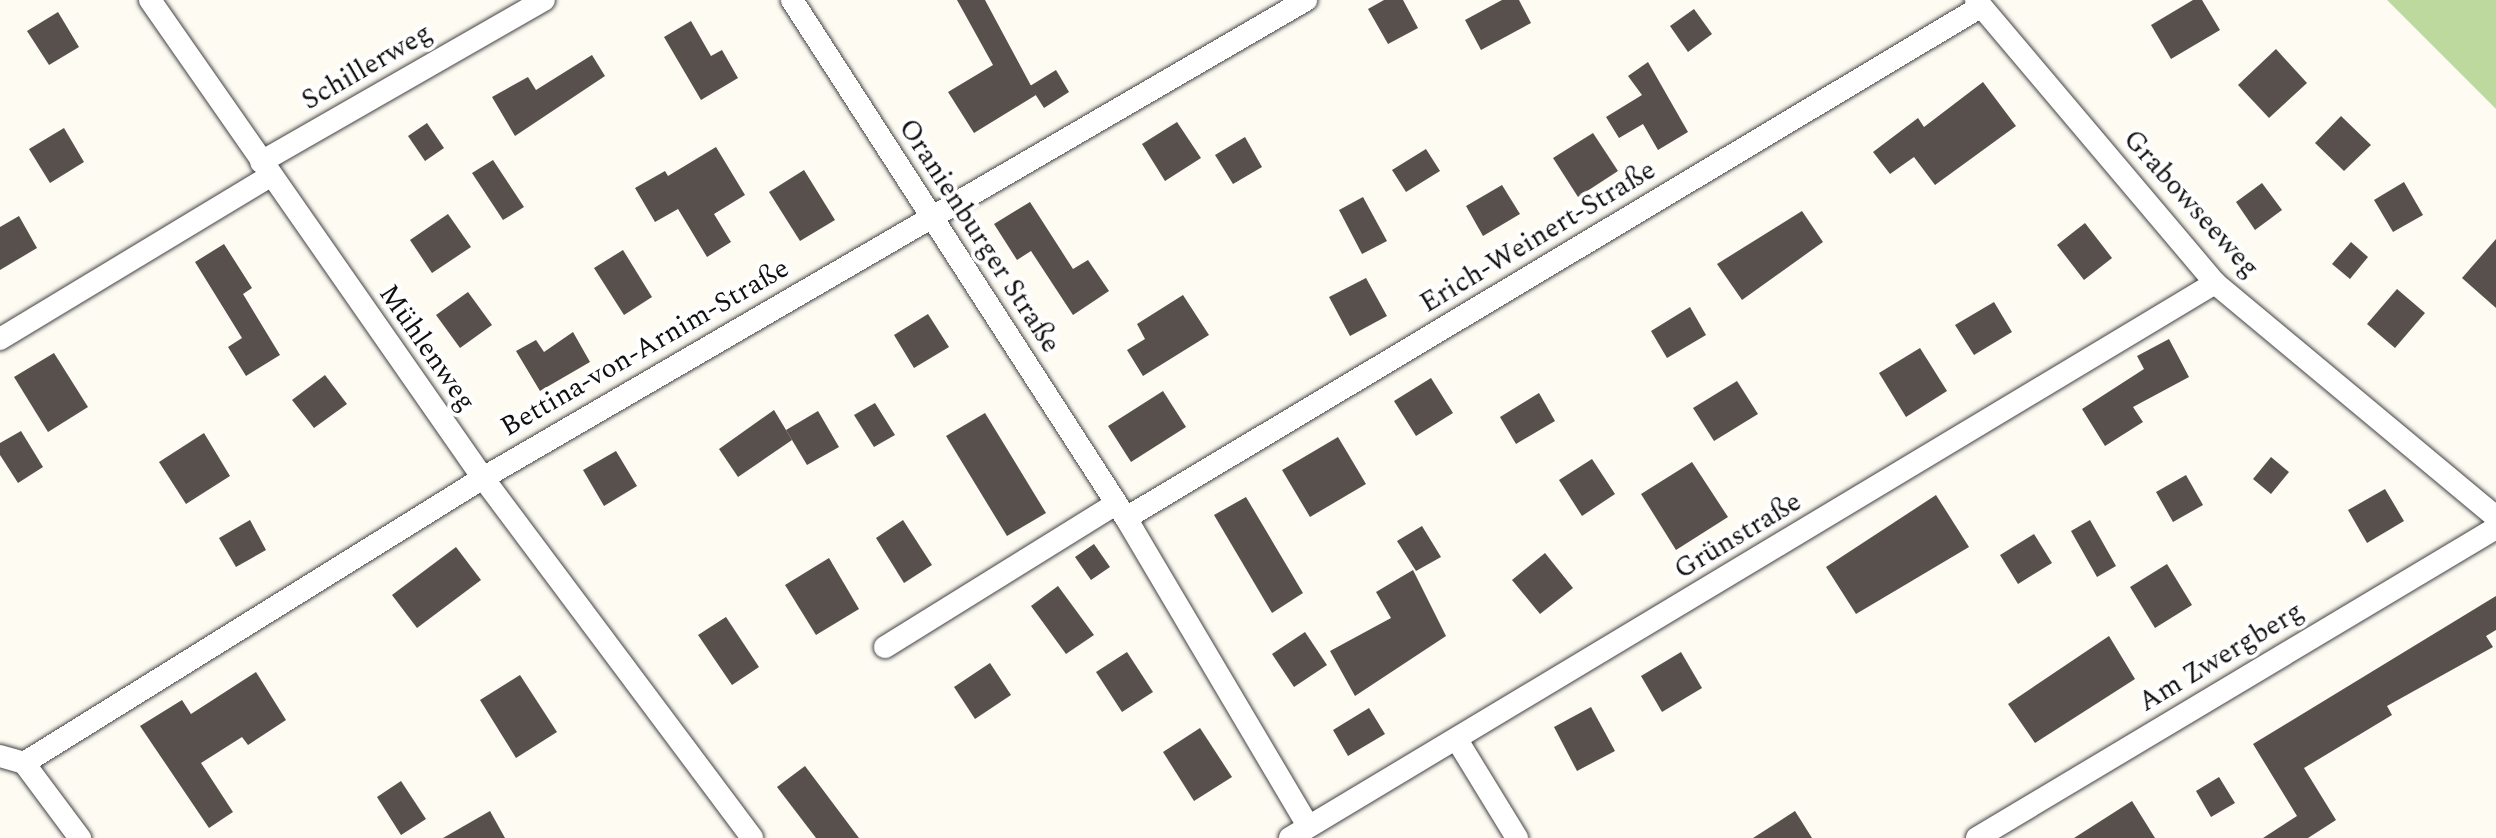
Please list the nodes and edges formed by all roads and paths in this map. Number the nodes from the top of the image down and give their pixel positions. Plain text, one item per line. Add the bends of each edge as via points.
1 (150, 0) edge
2 (544, 0) edge
3 (792, 0) edge
4 (1306, 0) edge
5 (1978, 3) edge
6 (265, 169) junction
7 (931, 215) junction
8 (2215, 283) junction
9 (0, 339) edge
10 (483, 478) junction
11 (1121, 511) junction
12 (2496, 517) edge
13 (2496, 528) edge
14 (885, 647) dead end
15 (1457, 740) junction
16 (0, 756) edge
17 (24, 763) junction
18 (1299, 832) edge
19 (80, 838) edge
20 (752, 838) edge
21 (1517, 838) edge
22 (1977, 838) edge

1 - 6 street, Mühlenweg
2 - 6 street, Schillerweg
3 - 7 street, Oranienburger Straße
4 - 7 street, Bettina-von-Arnim-Straße
5 - 8 street, Grabowseeweg
5 - 11 street, Erich-Weinert-Straße
6 - 9 street, Schillerweg
6 - 10 street, Mühlenweg
7 - 10 street, Bettina-von-Arnim-Straße
7 - 11 street, Oranienburger Straße
8 - 12 street, Grabowseeweg
8 - 15 street, Grünstraße
10 - 17 street, Bettina-von-Arnim-Straße
10 - 20 street, Mühlenweg
11 - 14 street
11 - 18 street, Oranienburger Straße
13 - 22 street, Am Zwergberg
15 - 18 street, Grünstraße
15 - 21 street
16 - 17 street
17 - 19 street

